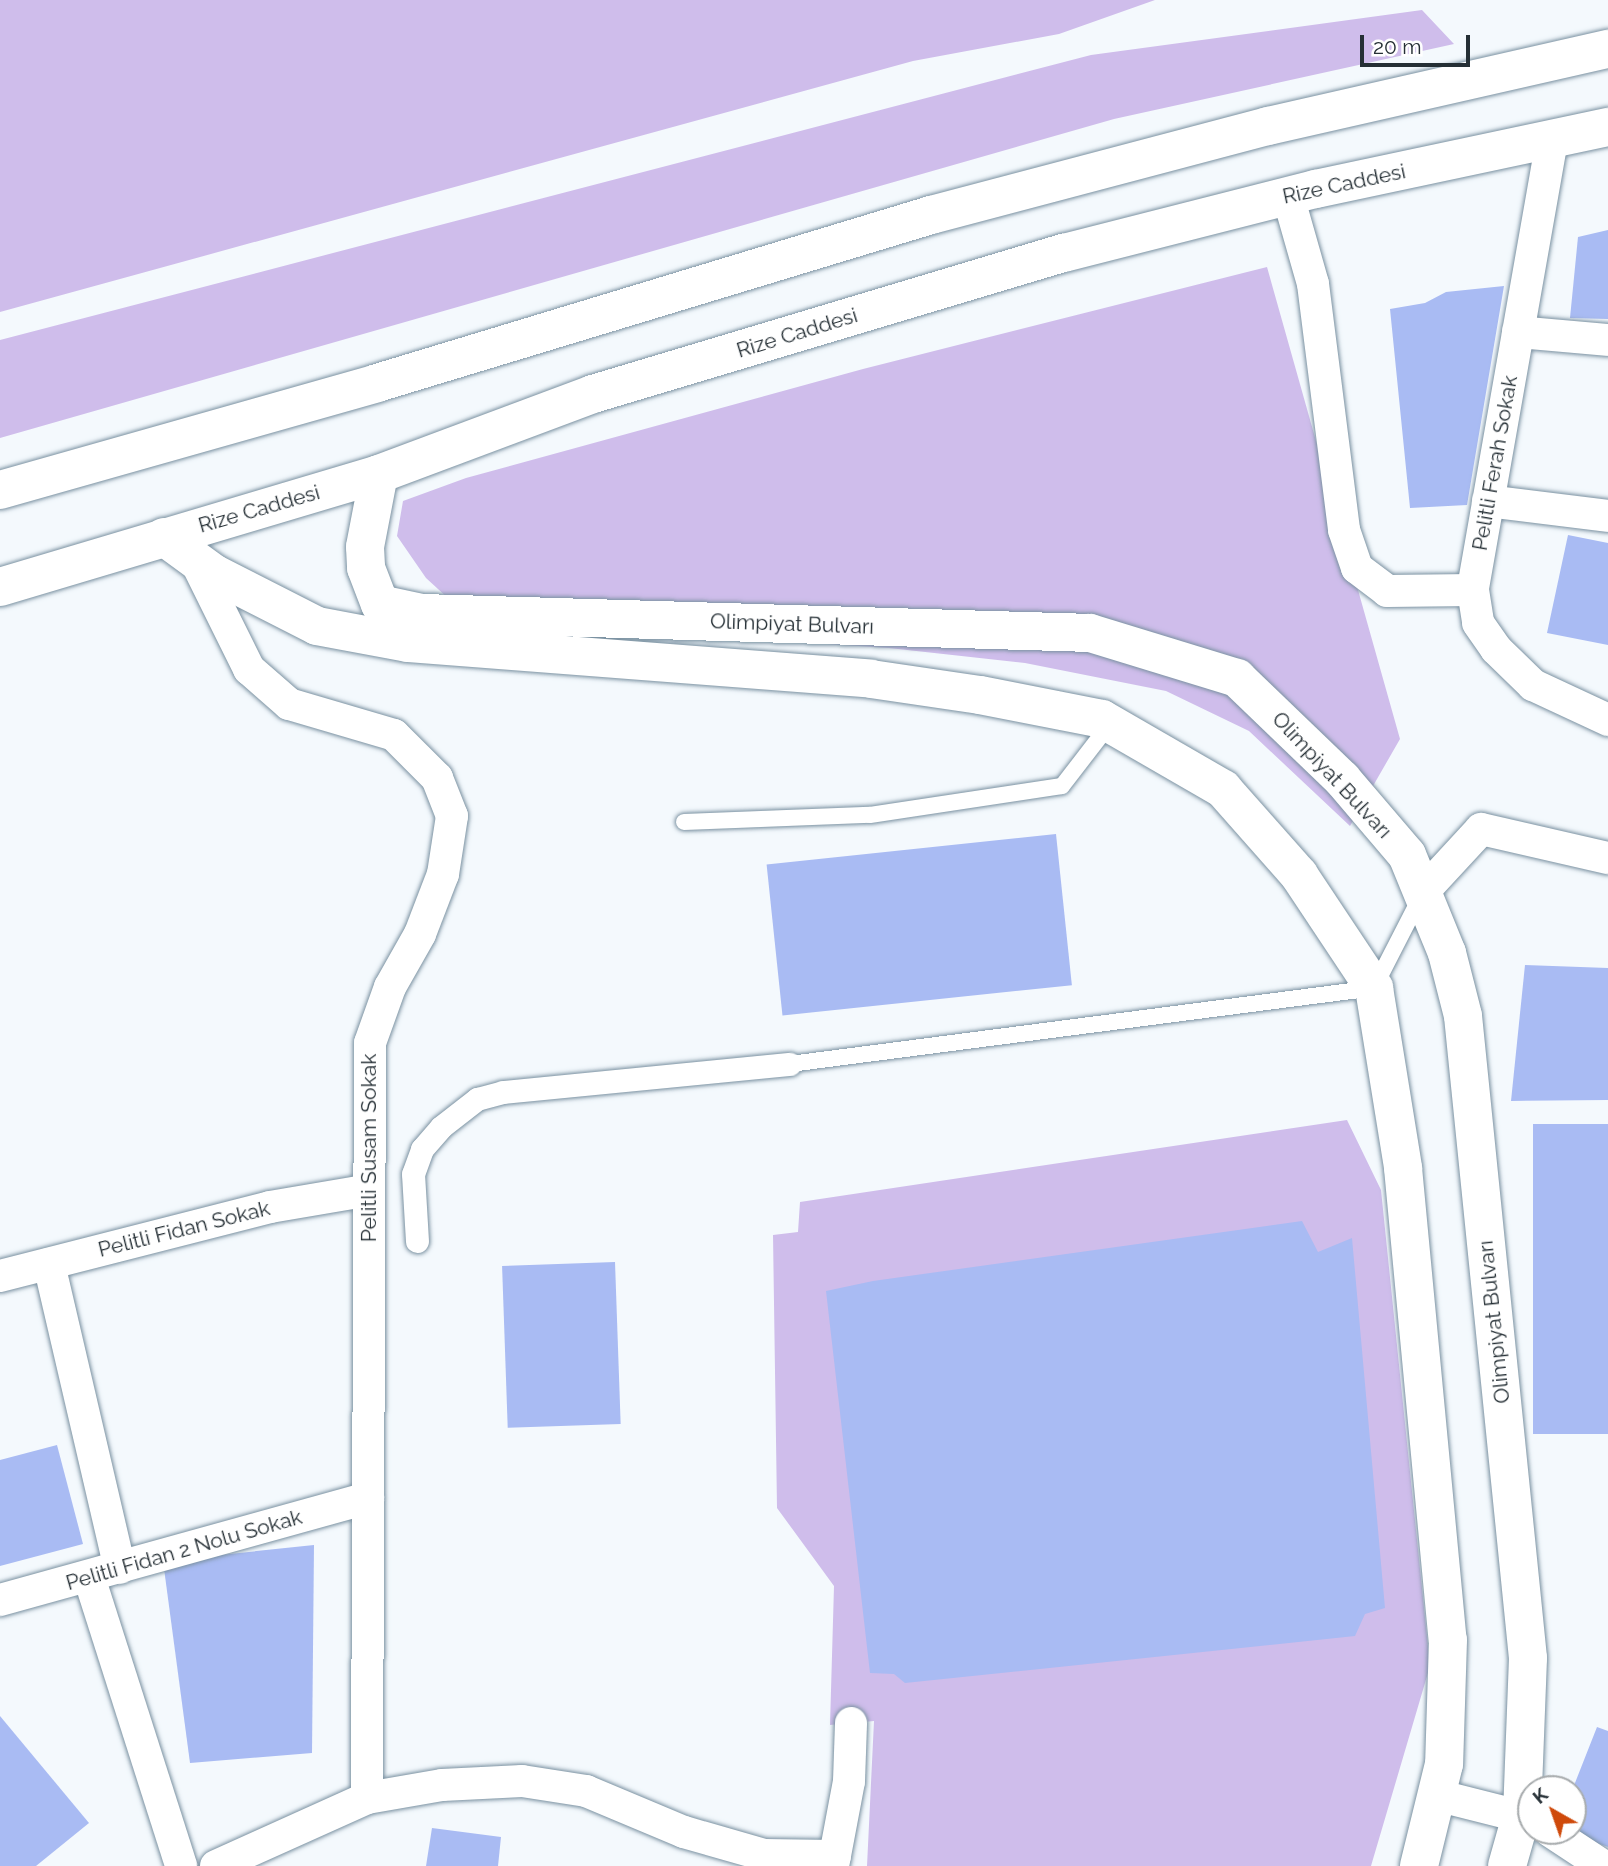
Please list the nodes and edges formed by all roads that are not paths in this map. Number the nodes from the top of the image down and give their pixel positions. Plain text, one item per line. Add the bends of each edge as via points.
1 (1608, 49) edge
2 (1608, 127) edge
3 (1552, 140) junction
4 (1288, 196) junction
5 (1518, 332) junction
6 (1608, 340) edge
7 (379, 474) junction
8 (0, 490) edge
9 (1489, 501) junction
10 (1608, 516) edge
11 (164, 537) junction
12 (195, 560) junction
13 (0, 587) edge
14 (1473, 590) junction
15 (1608, 720) edge
16 (1110, 724) junction
17 (684, 822) dead end
18 (1608, 858) edge
19 (1422, 893) junction
20 (1374, 988) junction
21 (790, 1064) joint
22 (369, 1190) junction
23 (417, 1241) dead end
24 (49, 1264) junction
25 (0, 1276) edge
26 (368, 1498) junction
27 (120, 1568) junction
28 (89, 1577) junction
29 (0, 1600) edge
30 (851, 1723) dead end
31 (1532, 1775) edge
32 (1436, 1796) junction
33 (367, 1798) junction
34 (1517, 1817) edge
35 (1520, 1845) edge
36 (1571, 1845) edge
37 (834, 1861) edge
38 (181, 1866) edge
39 (216, 1866) edge
40 (1419, 1866) edge
41 (1507, 1866) edge
42 (1603, 1866) edge

1 - 8 main road via 1268,126 931,215 377,383
2 - 3 main road, Rize Caddesi
3 - 4 main road, Rize Caddesi
3 - 5 street, Pelitli Ferah Sokak
4 - 7 main road, Rize Caddesi via 1064,253 593,394
4 - 14 street via 1313,284 1344,530 1357,568 1387,591
5 - 6 street
5 - 9 street, Pelitli Ferah Sokak
7 - 11 main road, Rize Caddesi
7 - 19 main road, Olimpiyat Bulvarı via 365,547 366,568 380,604 422,613 1090,633 1237,678 1342,779 1407,855
9 - 10 street
9 - 14 street, Pelitli Ferah Sokak
11 - 12 main road
11 - 13 main road, Rize Caddesi
12 - 16 main road via 299,621 363,637 870,679 980,695
12 - 22 street, Pelitli Susam Sokak via 249,669 289,704 394,734 437,778 452,817 443,874 420,934 390,987 370,1044
14 - 15 street, Pelitli Ferah Sokak via 1478,623 1533,685
16 - 17 lane via 1062,786 870,815
16 - 20 main road via 1223,789 1299,875
18 - 19 street via 1481,829
19 - 20 lane
19 - 31 main road, Olimpiyat Bulvarı via 1447,953 1463,1016 1528,1658
20 - 21 lane
20 - 32 main road via 1403,1168 1448,1640 1444,1764
21 - 23 street via 503,1092 477,1099 422,1149 413,1174
22 - 24 street, Pelitli Fidan Sokak via 270,1207
22 - 26 street, Pelitli Susam Sokak
24 - 25 street, Pelitli Fidan Sokak
24 - 27 street
26 - 27 street, Pelitli Fidan 2 Nolu Sokak
26 - 33 street, Pelitli Susam Sokak
27 - 28 street, Pelitli Fidan 2 Nolu Sokak
28 - 29 street, Pelitli Fidan 2 Nolu Sokak
28 - 38 street
30 - 37 street via 849,1781
32 - 34 street
32 - 40 main road
33 - 37 street via 442,1785 522,1781 586,1791 684,1832 764,1855
33 - 39 street
35 - 41 main road, Olimpiyat Bulvarı
36 - 42 street

